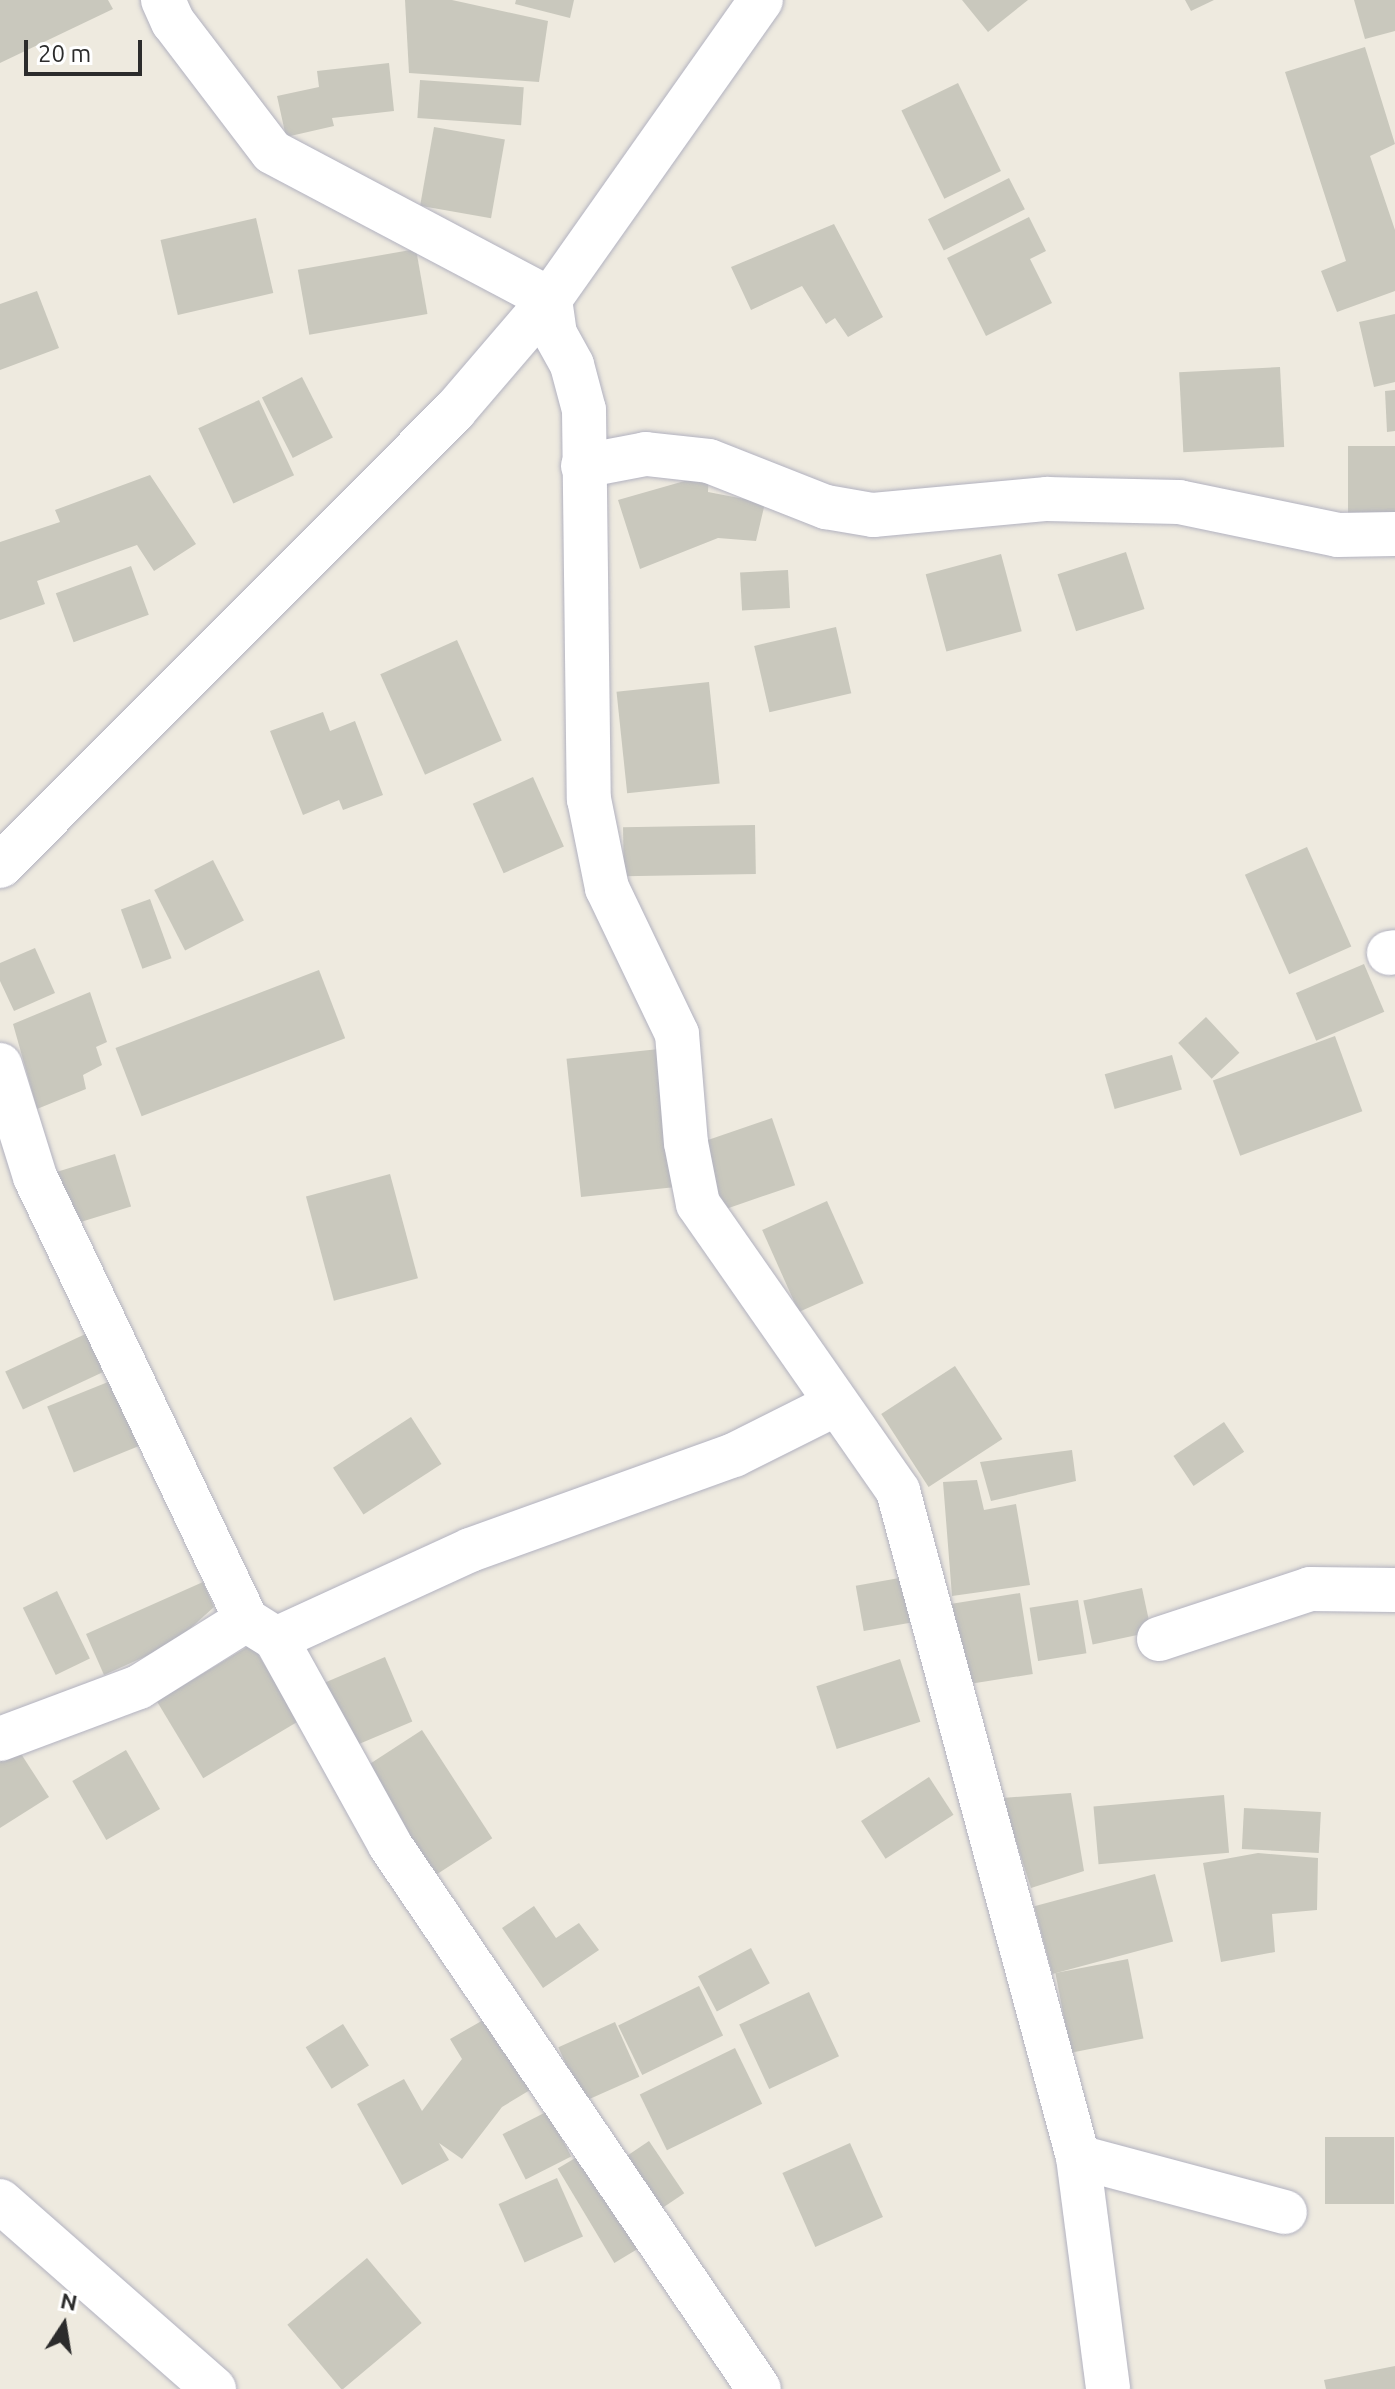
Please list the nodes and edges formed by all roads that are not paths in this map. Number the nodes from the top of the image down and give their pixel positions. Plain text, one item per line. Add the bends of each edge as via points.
1 (163, 0) edge
2 (761, 0) edge
3 (550, 299) junction
4 (583, 466) junction
5 (1395, 534) edge
6 (0, 866) edge
7 (0, 1065) edge
8 (834, 1405) junction
9 (1395, 1590) edge
10 (261, 1630) junction
11 (1159, 1639) dead end
12 (0, 1739) edge
13 (1078, 2157) junction
14 (0, 2201) edge
15 (1285, 2212) dead end
16 (214, 2389) edge
17 (759, 2389) edge
18 (1108, 2389) edge

1 - 3 street via 173,22 272,152
2 - 3 street
3 - 4 street via 555,334 572,365 584,410
3 - 6 street via 455,410
4 - 5 street via 646,454 709,461 826,507 873,515 1047,499 1179,502 1338,535
4 - 8 street via 589,799 607,888 677,1034 686,1143 698,1204
7 - 10 street via 35,1177
8 - 10 street via 734,1455
8 - 13 street via 874,1450 898,1491
9 - 11 street via 1310,1589
10 - 12 street via 139,1687
10 - 17 street via 390,1845
13 - 15 street
13 - 18 street
14 - 16 street

